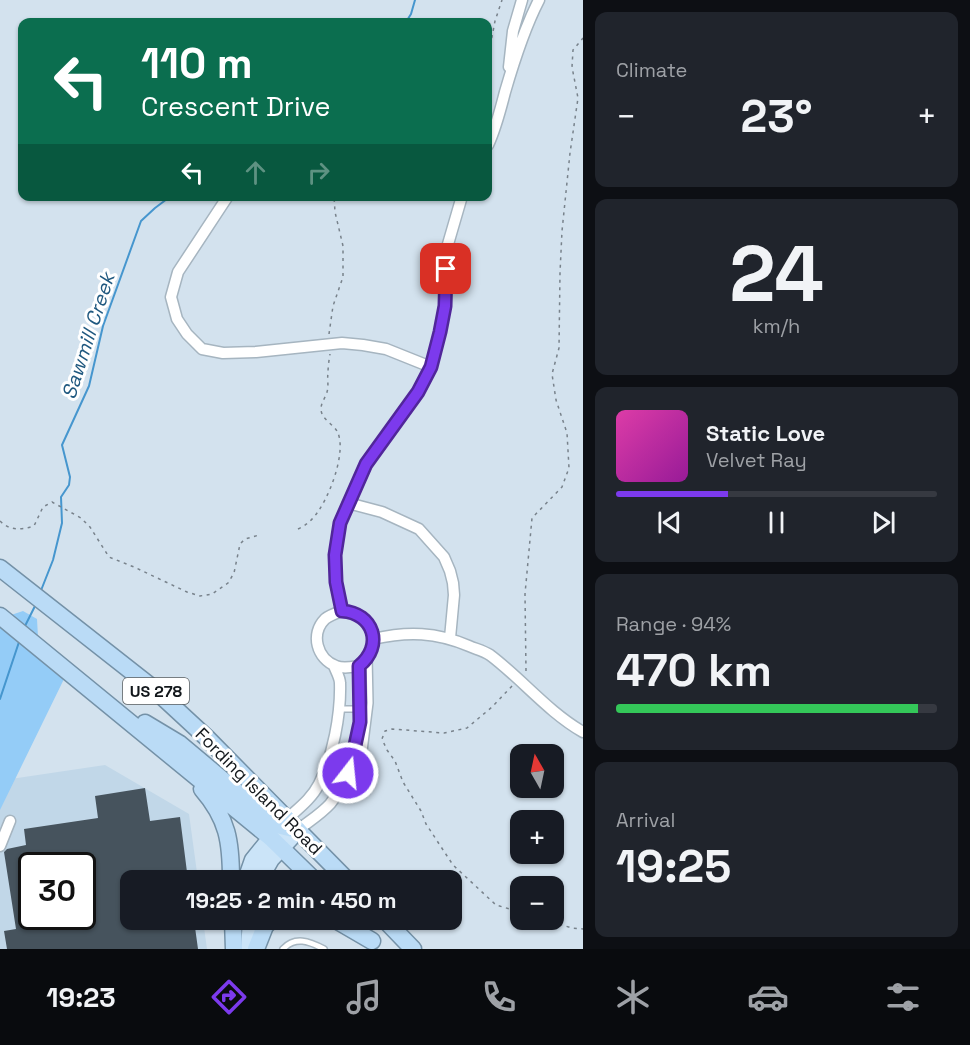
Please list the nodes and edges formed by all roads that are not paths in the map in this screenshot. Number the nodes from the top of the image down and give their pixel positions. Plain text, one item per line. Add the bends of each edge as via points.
1 (522, 0) edge
2 (539, 0) edge
3 (506, 91) junction
4 (492, 136) edge
5 (225, 201) edge
6 (461, 201) edge
7 (431, 367) junction
8 (348, 503) junction
9 (0, 568) edge
10 (342, 611) junction
11 (0, 616) edge
12 (450, 638) junction
13 (373, 639) junction
14 (369, 655) junction
15 (334, 666) junction
16 (359, 666) junction
17 (98, 696) junction
18 (338, 709) junction
19 (360, 709) junction
20 (583, 732) edge
21 (176, 759) junction
22 (342, 784) junction
23 (10, 821) dead end
24 (284, 832) junction
25 (0, 846) edge
26 (231, 870) edge
27 (250, 870) edge
28 (265, 870) edge
29 (308, 870) edge
30 (334, 870) edge
31 (235, 930) edge
32 (250, 930) edge
33 (263, 930) edge
34 (352, 930) edge
35 (361, 930) edge
36 (395, 930) edge
37 (376, 945) edge
38 (234, 949) edge
39 (249, 949) edge
40 (256, 949) edge
41 (283, 949) edge
42 (324, 949) edge
43 (413, 949) edge

1 - 3 street via 513,31
2 - 3 street
3 - 4 street
5 - 7 street via 178,272 171,297 177,319 202,349 223,353 363,345 386,349
6 - 7 street via 447,251 445,306
7 - 8 street via 418,392 366,464
8 - 10 street via 335,555
8 - 12 street via 382,512 419,529 444,558 454,595
9 - 24 highway, Fording Island Road / US 278 via 154,689 207,738
10 - 13 street via 367,621
10 - 15 street via 325,619 317,636 320,654
11 - 17 highway, Fording Island Road / US 278
12 - 13 street via 415,633
12 - 20 street via 488,654
13 - 14 street
14 - 16 street
14 - 22 lane via 370,703 363,759 353,776
15 - 16 street
15 - 18 street via 340,681
16 - 19 street
17 - 21 highway, Fording Island Road / US 278
17 - 24 highway via 180,744
18 - 19 lane
18 - 24 street via 334,738 319,784
19 - 22 street via 354,750
21 - 24 highway, Fording Island Road / US 278
21 - 26 highway via 217,808 231,852
22 - 24 street via 330,804
23 - 25 street
24 - 27 main road via 254,860
24 - 28 main road
24 - 29 highway, Fording Island Road / US 278
24 - 30 highway, Fording Island Road / US 278
31 - 38 highway
32 - 39 main road
33 - 40 highway
34 - 37 highway
35 - 37 highway
36 - 43 highway
41 - 42 lane via 294,941

